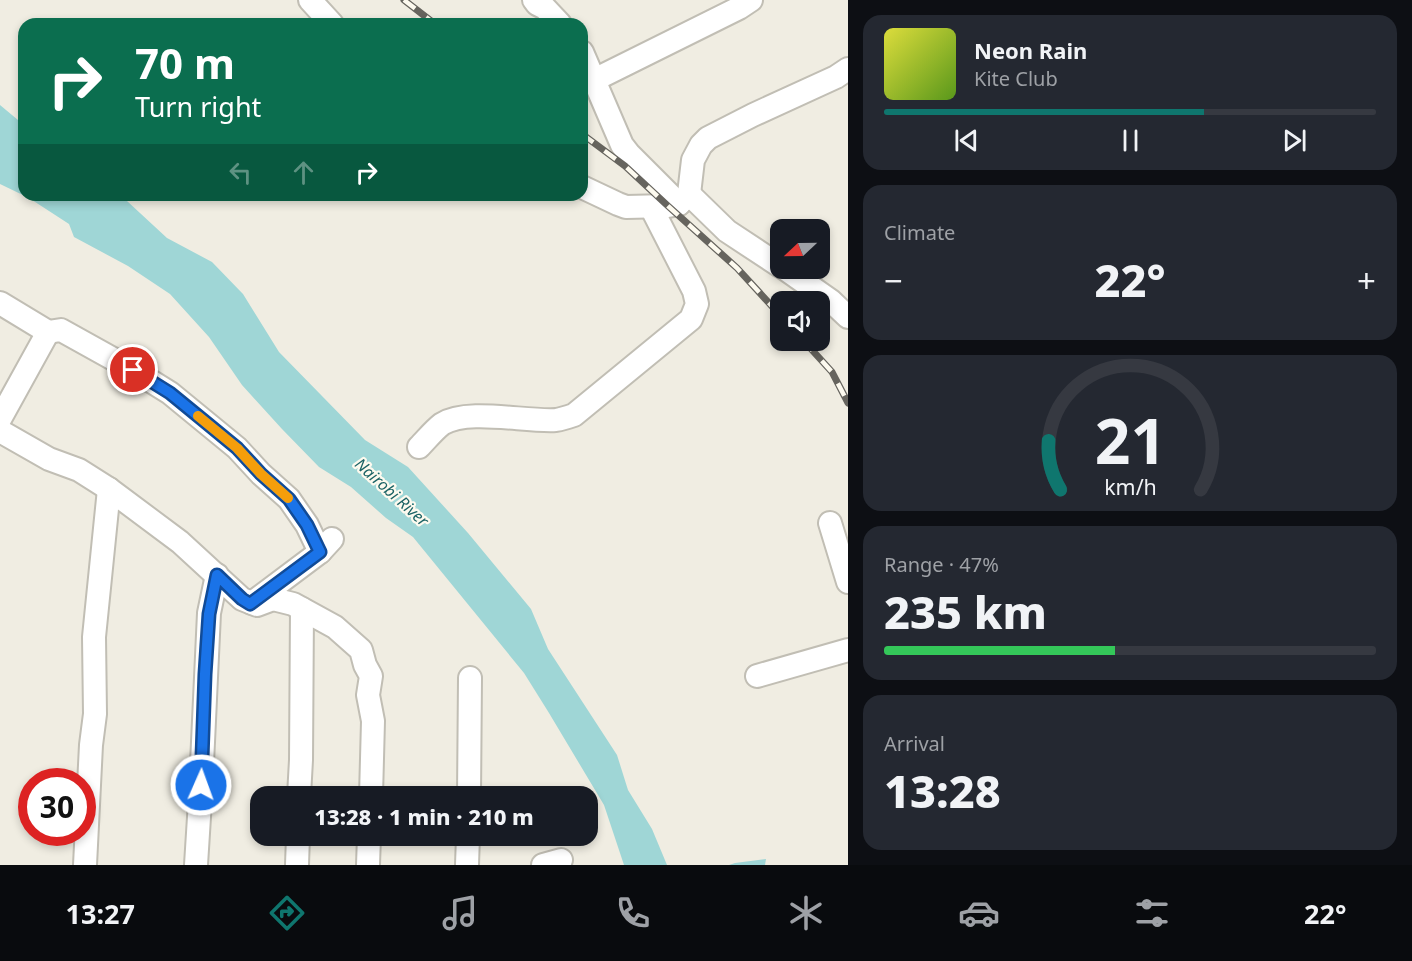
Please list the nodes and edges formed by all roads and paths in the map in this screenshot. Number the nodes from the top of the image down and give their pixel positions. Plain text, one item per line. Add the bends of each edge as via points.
1 (310, 0) edge
2 (752, 0) edge
3 (326, 18) edge
4 (588, 66) edge
5 (848, 69) edge
6 (594, 80) junction
7 (588, 190) edge
8 (684, 199) junction
9 (651, 207) junction
10 (770, 259) edge
11 (800, 279) edge
12 (0, 303) edge
13 (848, 317) edge
14 (48, 332) junction
15 (0, 419) edge
16 (0, 431) edge
17 (419, 447) dead end
18 (109, 489) junction
19 (830, 523) dead end
20 (217, 575) junction
21 (848, 582) edge
22 (250, 604) junction
23 (302, 609) junction
24 (848, 650) edge
25 (757, 676) dead end
26 (470, 678) dead end
27 (300, 786) edge
28 (371, 786) edge
29 (469, 786) edge
30 (298, 846) edge
31 (369, 846) edge
32 (468, 846) edge
33 (85, 865) edge
34 (196, 865) edge
35 (297, 865) edge
36 (368, 865) edge
37 (467, 865) edge

1 - 3 street
2 - 6 street
4 - 6 street
5 - 8 street via 708,138 693,160
6 - 8 street via 628,154
7 - 9 street via 626,207
8 - 9 street via 668,206
8 - 10 street
9 - 17 street via 694,291 697,304 691,319 574,415 559,420 465,416 440,425
11 - 13 street
12 - 14 street
14 - 15 street
14 - 22 street via 61,330 170,393 237,448 289,499 326,545
16 - 18 street
18 - 20 street
18 - 33 street via 94,637 95,714
19 - 21 street
20 - 22 street
20 - 34 street via 209,614
22 - 23 street via 273,599
23 - 27 street
23 - 28 street via 335,627 361,650 371,676
24 - 25 street
26 - 29 street
30 - 35 street
31 - 36 street
32 - 37 street

